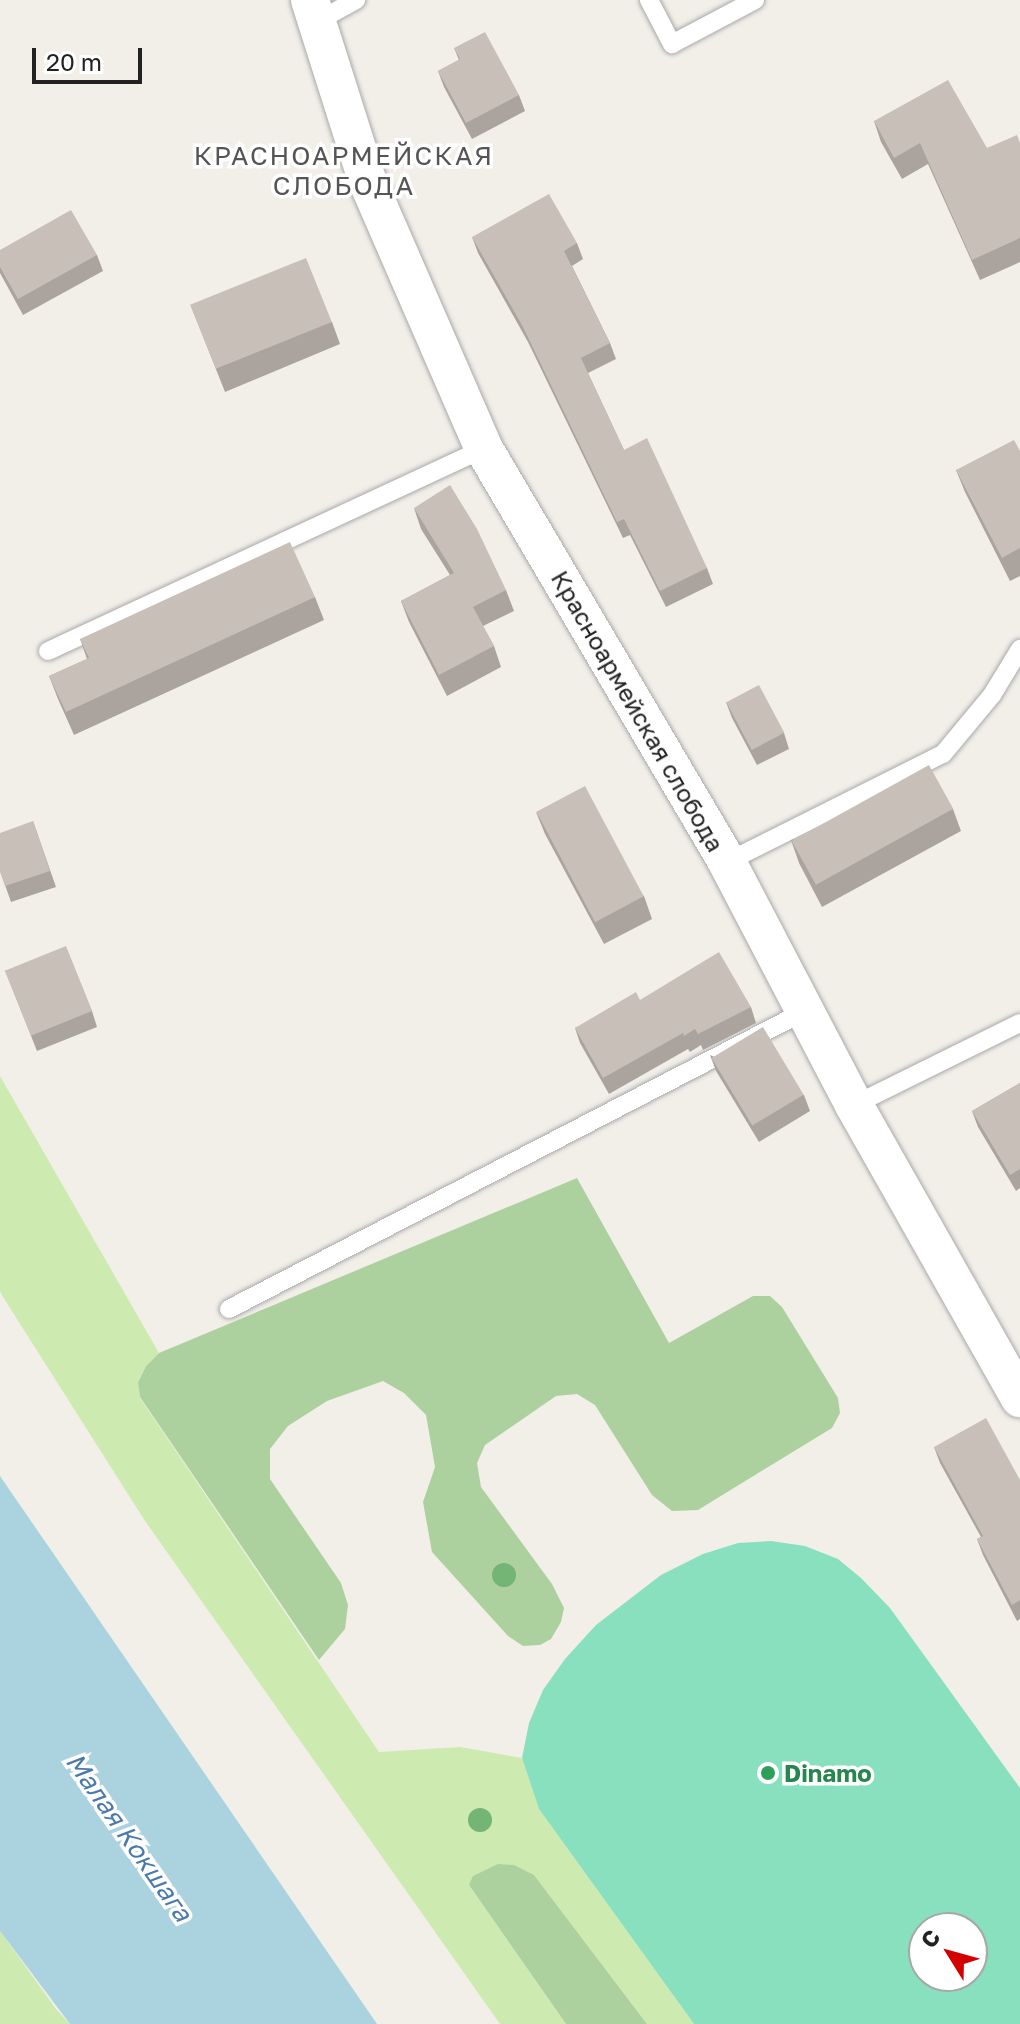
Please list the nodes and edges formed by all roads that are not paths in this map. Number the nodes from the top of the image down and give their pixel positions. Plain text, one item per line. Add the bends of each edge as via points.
1 (356, 0) edge
2 (649, 0) edge
3 (755, 0) edge
4 (313, 11) edge
5 (484, 449) junction
6 (1020, 649) edge
7 (48, 651) dead end
8 (727, 862) junction
9 (805, 1011) junction
10 (1020, 1023) edge
11 (854, 1105) junction
12 (229, 1309) dead end
13 (1020, 1398) edge

1 - 4 lane
2 - 3 lane via 672,44
4 - 5 street, Красноармейская слобода via 367,180
5 - 7 lane
5 - 8 street, Красноармейская слобода
6 - 8 lane via 992,695 943,754
8 - 9 street, Красноармейская слобода
9 - 11 street, Красноармейская слобода
9 - 12 lane
10 - 11 lane
11 - 13 street, Красноармейская слобода

